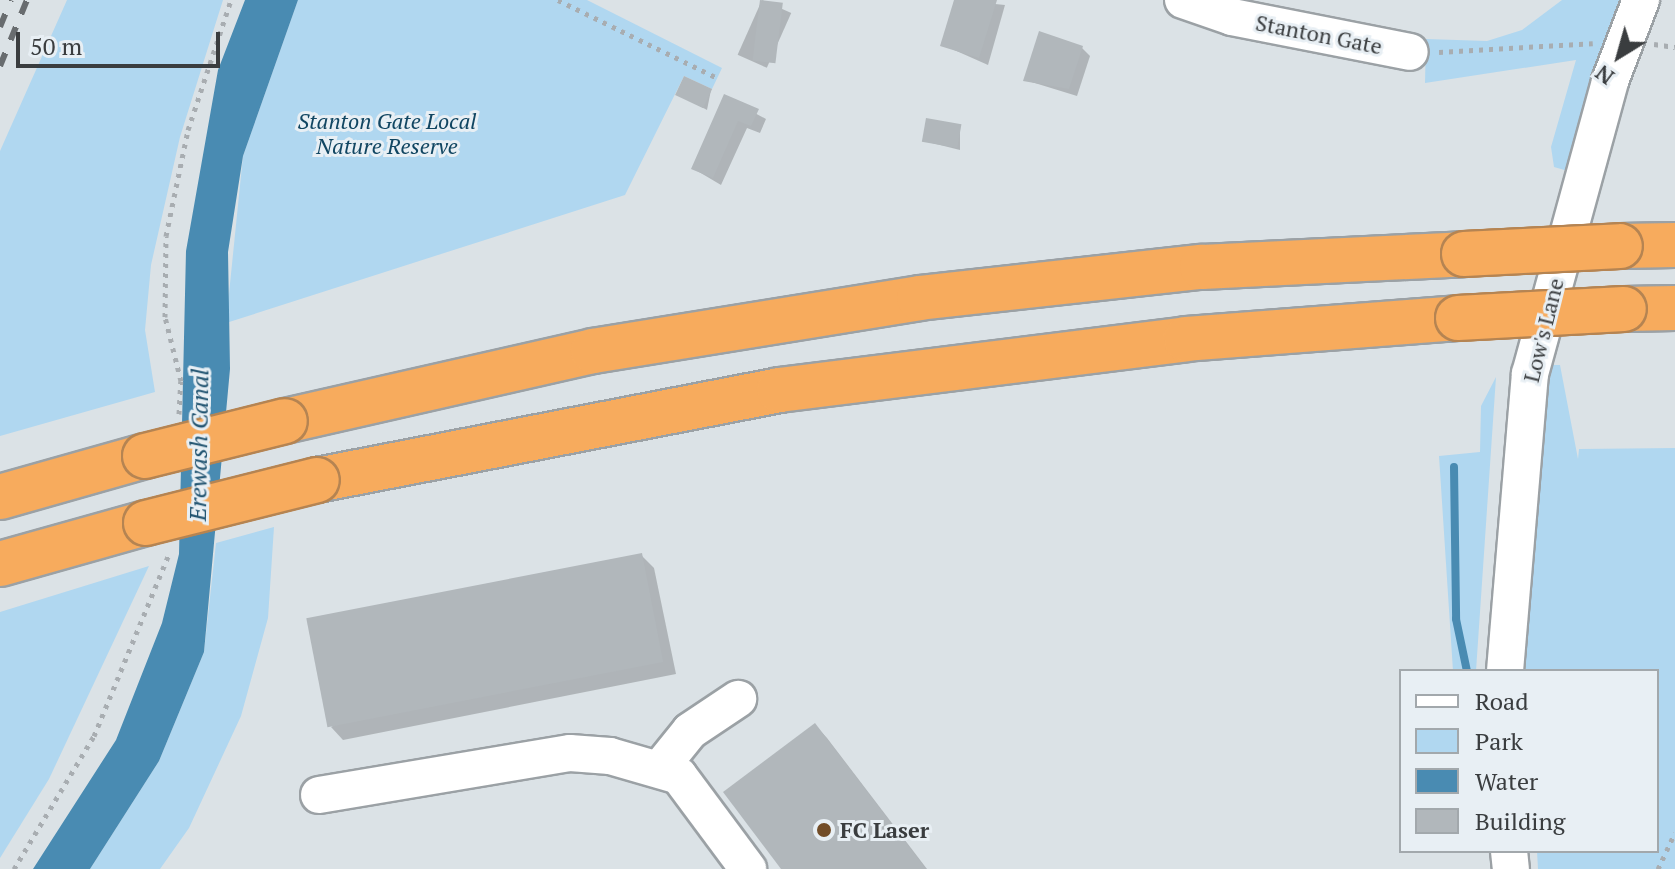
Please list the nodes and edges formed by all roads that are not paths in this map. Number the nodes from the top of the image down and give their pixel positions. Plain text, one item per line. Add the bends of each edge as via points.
1 (1183, 0) edge
2 (1641, 0) edge
3 (1410, 52) road end
4 (1675, 245) edge
5 (1675, 308) edge
6 (0, 497) edge
7 (0, 564) edge
8 (1505, 669) edge
9 (738, 699) dead end
10 (661, 767) junction
11 (319, 795) dead end
12 (748, 869) edge

1 - 3 street, Stanton Gate via 1232,17
2 - 8 street, Low's Lane via 1624,40 1530,374
4 - 6 highway, bridge via 1202,267 919,298 593,351 285,421
5 - 7 highway, bridge via 1186,339 779,390 317,480
9 - 10 street via 690,731
10 - 11 street via 570,753
10 - 12 street via 679,776

